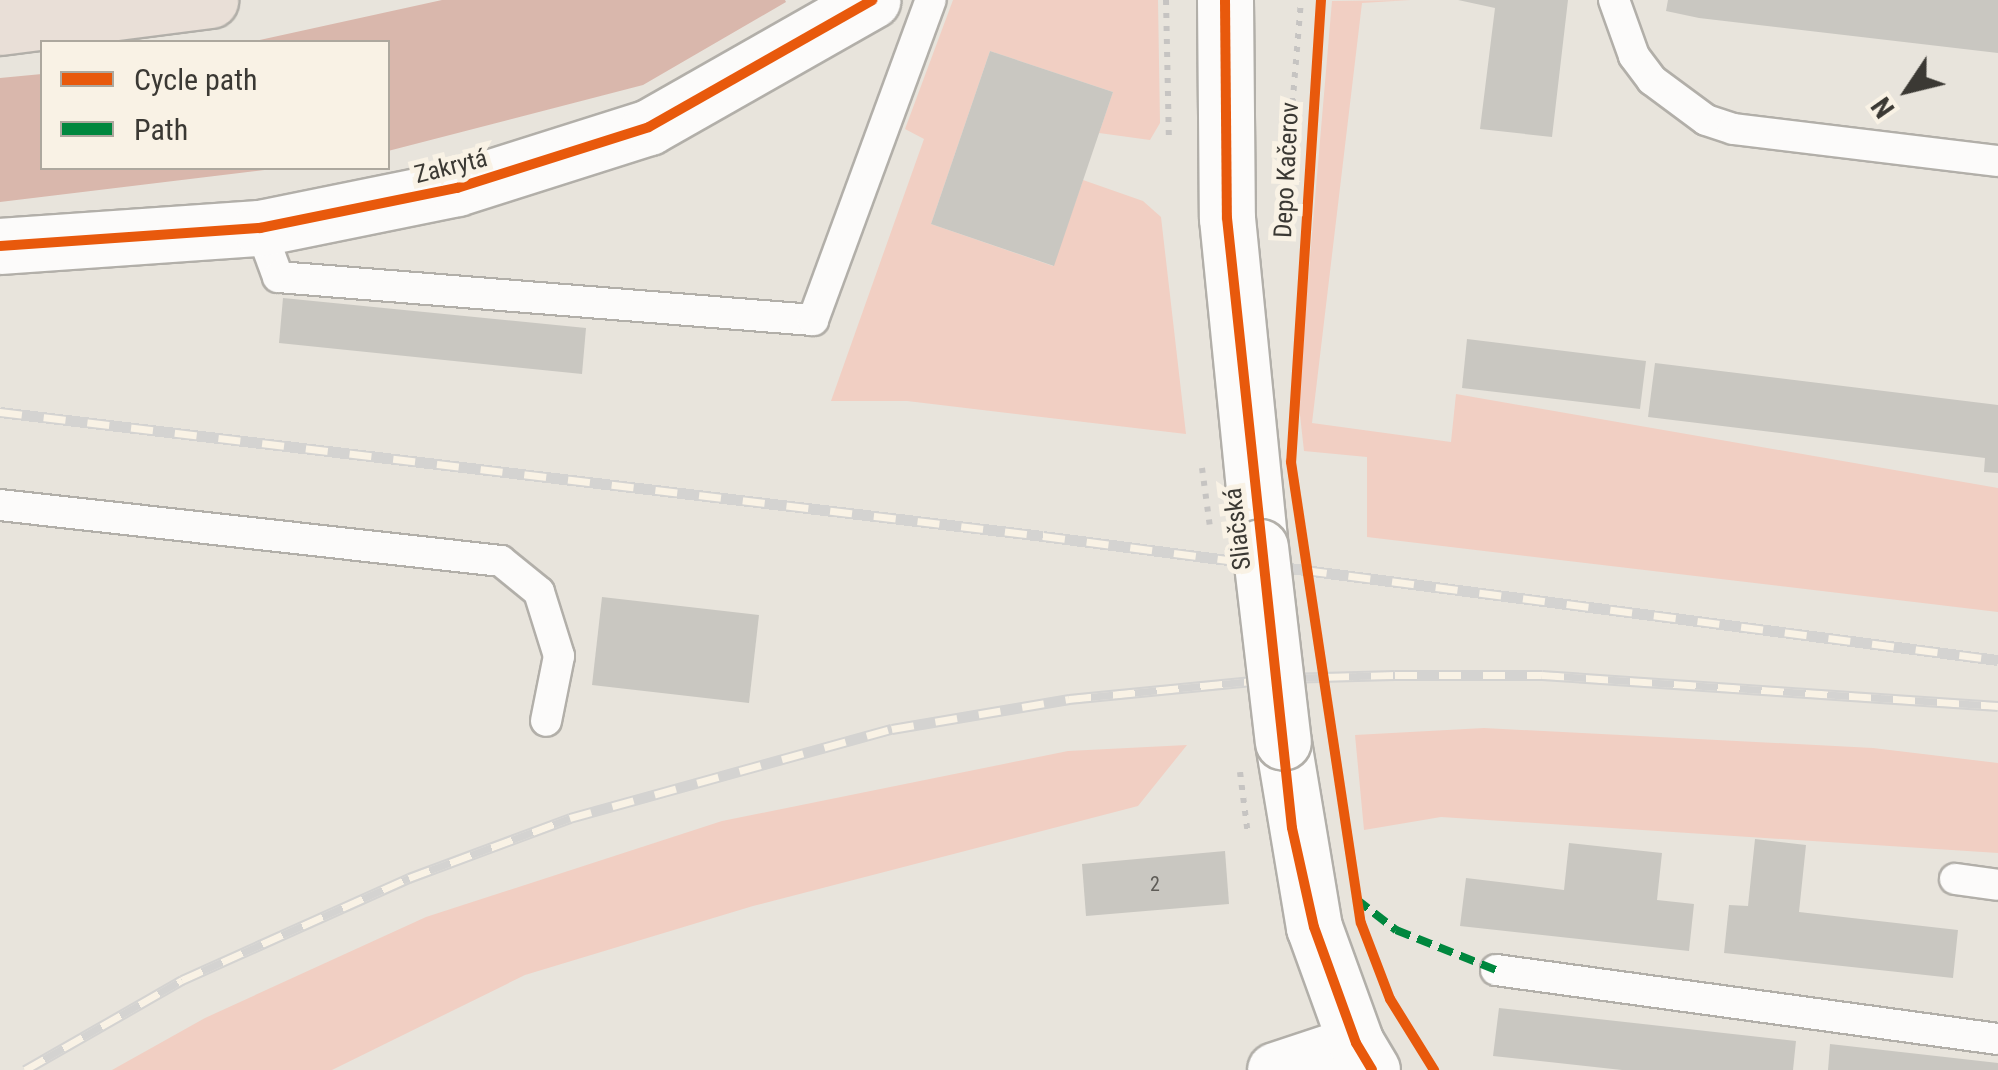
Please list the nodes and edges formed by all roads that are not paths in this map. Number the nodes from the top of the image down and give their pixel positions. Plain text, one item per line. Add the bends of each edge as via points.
1 (210, 0) edge
2 (873, 0) edge
3 (930, 0) edge
4 (1224, 0) edge
5 (1614, 0) edge
6 (0, 27) edge
7 (1998, 161) edge
8 (260, 228) junction
9 (0, 246) edge
10 (0, 504) edge
11 (546, 721) dead end
12 (1956, 879) dead end
13 (1998, 884) edge
14 (1496, 970) dead end
15 (1998, 1039) edge
16 (1364, 1056) edge
17 (1275, 1070) edge

1 - 6 highway
2 - 8 street, Zakrytá via 704,100 602,145 457,188
3 - 8 lane via 814,320 278,277
4 - 16 street, Sliačská, bridge via 1227,218 1292,828 1314,926
5 - 7 lane via 1634,56 1652,80 1706,120 1732,129
8 - 9 street, Zakrytá
10 - 11 lane via 501,562 539,592 559,656
12 - 13 lane
14 - 15 lane
16 - 17 street

